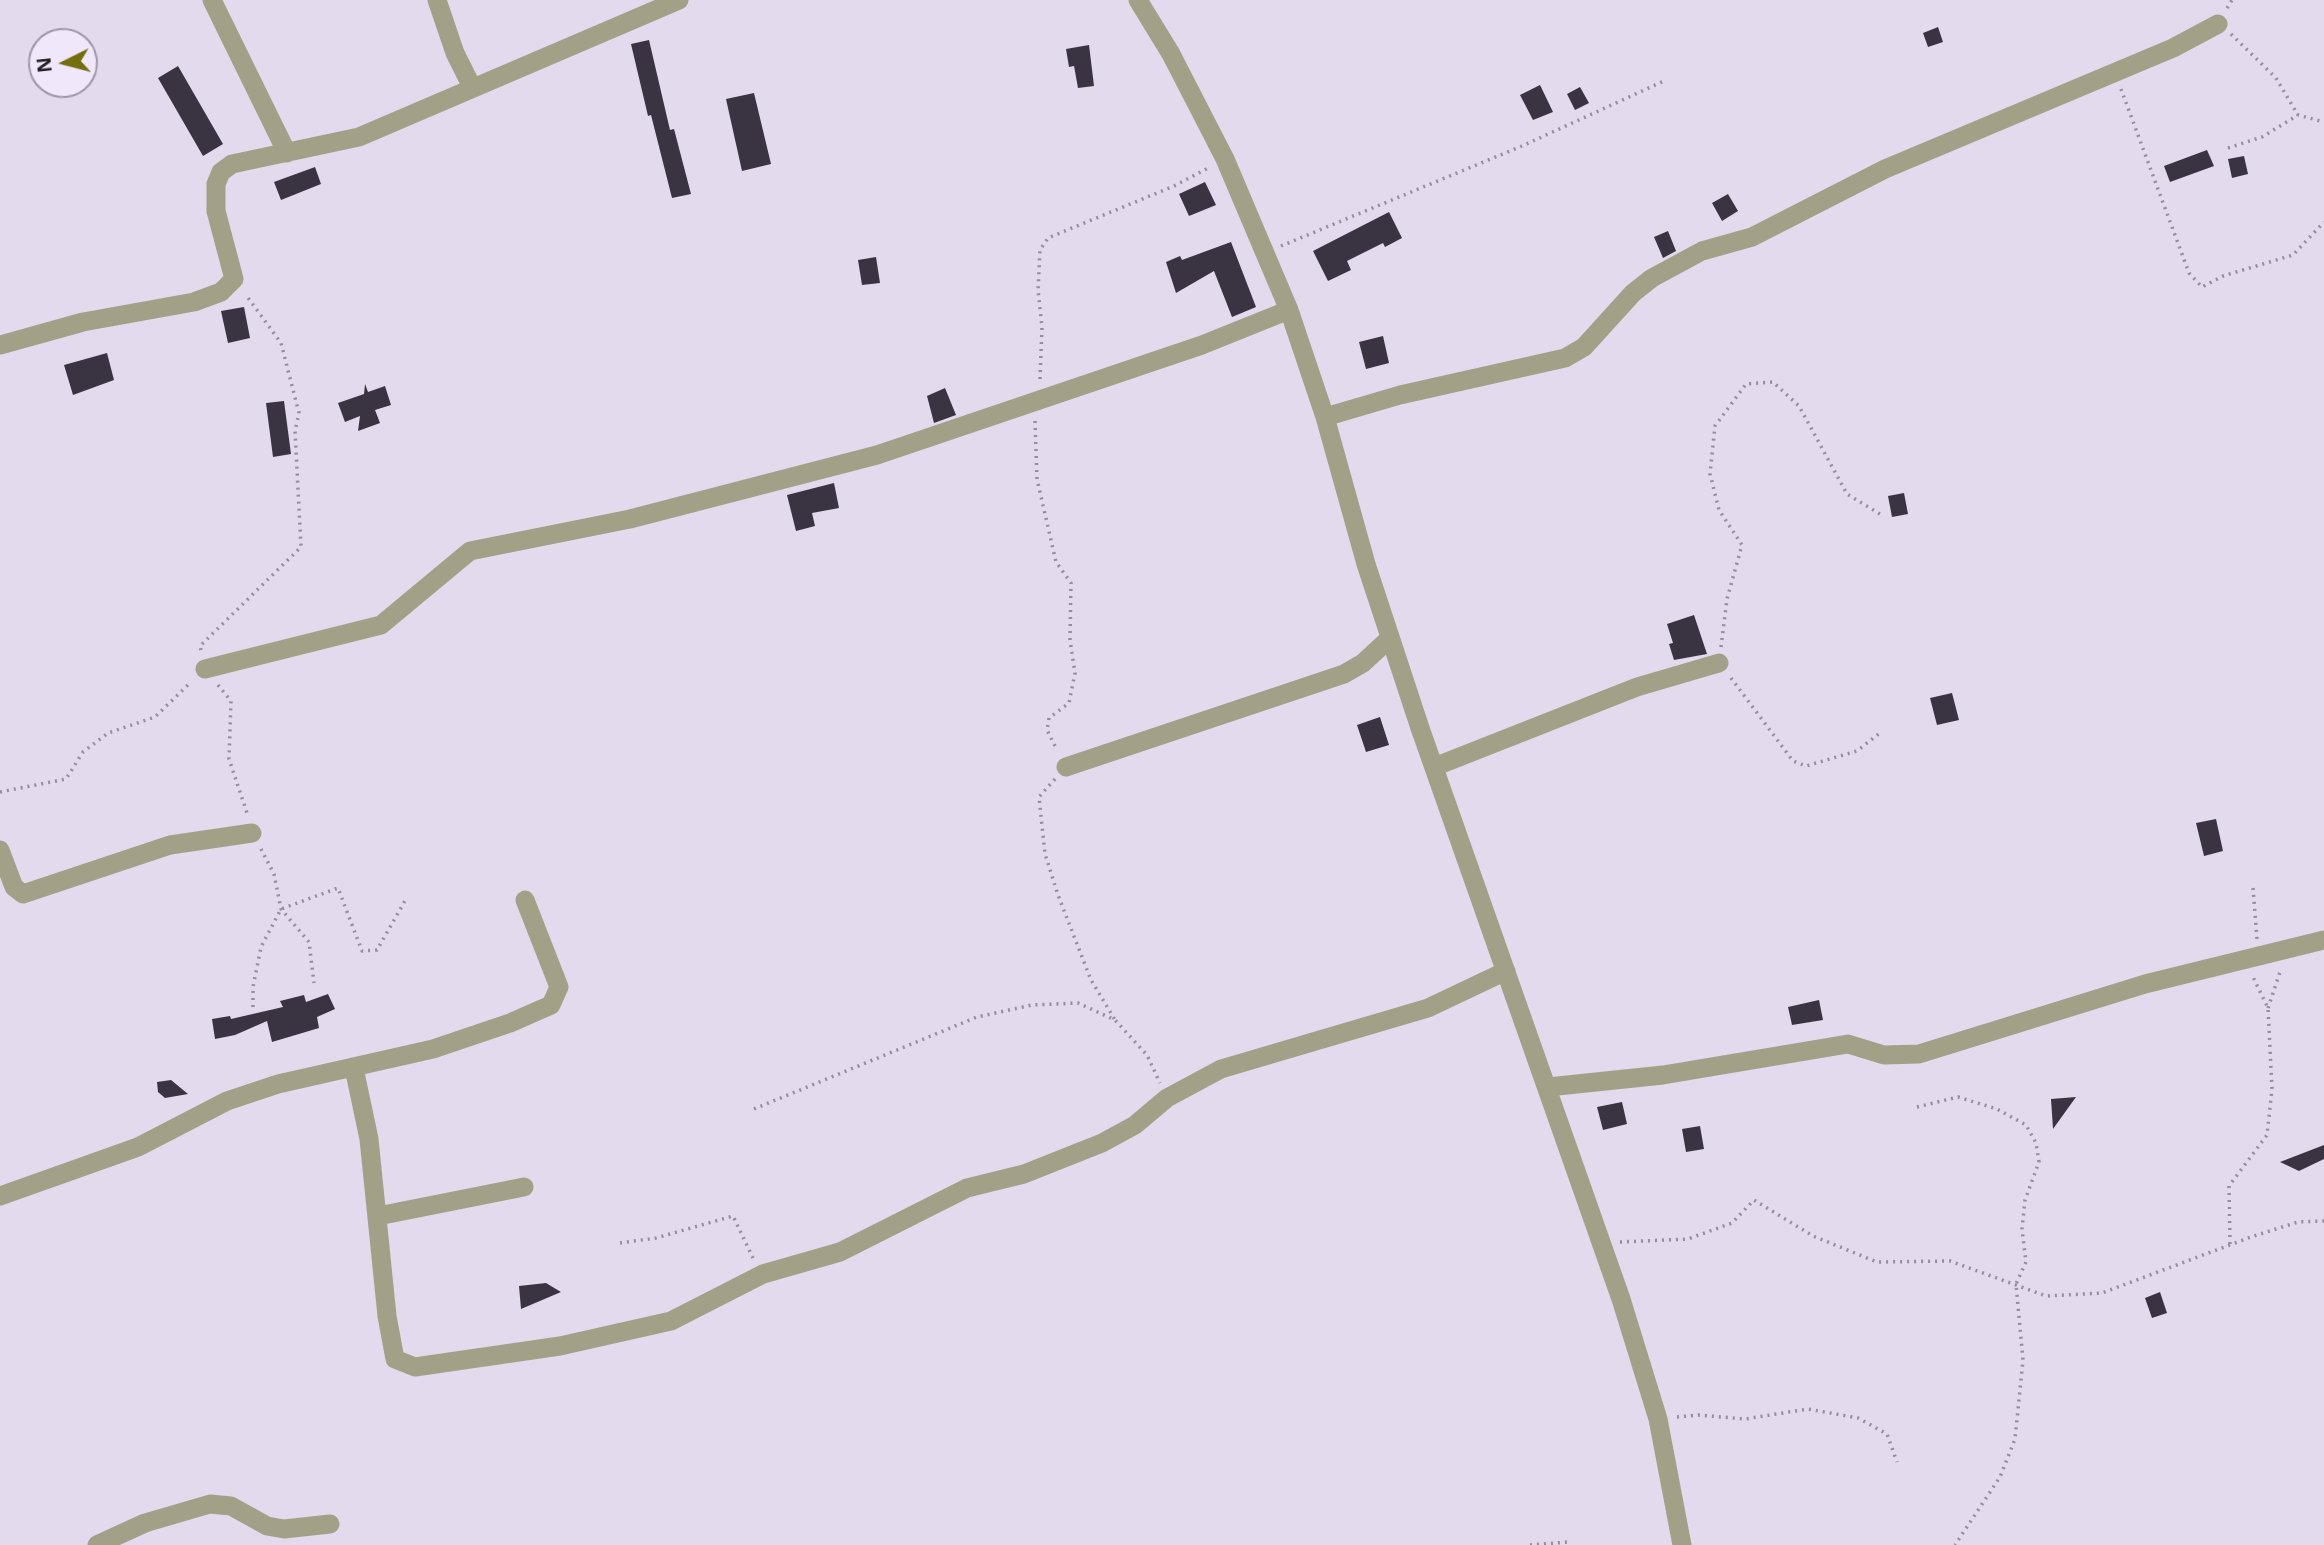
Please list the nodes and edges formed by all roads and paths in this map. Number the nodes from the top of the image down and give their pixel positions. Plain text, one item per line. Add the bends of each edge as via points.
1 (212, 0) edge
2 (437, 0) edge
3 (680, 0) edge
4 (1138, 0) edge
5 (653, 5) edge
6 (2218, 24) joint
7 (2109, 74) junction
8 (1666, 80) dead end
9 (472, 87) junction
10 (2298, 115) junction
11 (2324, 122) edge
12 (2228, 148) dead end
13 (287, 153) junction
14 (1225, 159) junction
15 (2324, 222) edge
16 (1266, 253) junction
17 (234, 279) junction
18 (1289, 310) junction
19 (0, 345) edge
20 (1034, 403) junction
21 (1325, 417) junction
22 (1880, 514) dead end
23 (1390, 638) junction
24 (1719, 663) junction
25 (205, 669) junction
26 (1881, 732) dead end
27 (1066, 767) junction
28 (1434, 767) junction
29 (0, 792) edge
30 (251, 833) junction
31 (0, 850) edge
32 (2253, 888) dead end
33 (406, 900) dead end
34 (525, 900) dead end
35 (281, 909) junction
36 (2324, 940) edge
37 (2286, 950) junction
38 (2252, 958) junction
39 (1506, 971) junction
40 (314, 983) dead end
41 (253, 1007) dead end
42 (2268, 1008) junction
43 (1115, 1020) junction
44 (354, 1068) junction
45 (1548, 1087) junction
46 (1167, 1098) junction
47 (1917, 1107) dead end
48 (754, 1109) dead end
49 (524, 1187) dead end
50 (0, 1196) edge
51 (378, 1216) junction
52 (2324, 1221) edge
53 (620, 1244) dead end
54 (1602, 1244) junction
55 (2230, 1245) junction
56 (763, 1274) junction
57 (2016, 1284) junction
58 (1658, 1419) junction
59 (1897, 1462) dead end
60 (330, 1524) dead end
61 (97, 1545) edge
62 (1530, 1545) edge
63 (1568, 1545) edge
64 (1682, 1545) edge
65 (1955, 1545) edge

1 - 13 street
2 - 9 street
3 - 5 street
4 - 14 street
5 - 9 street
6 - 7 street
6 - 10 path via 2243,42 2276,78
7 - 15 path via 2126,97 2189,273 2202,287 2293,255
7 - 21 street via 1885,169 1752,237 1702,251 1651,278 1584,346 1565,358 1412,392
8 - 16 path
9 - 13 street via 359,137
10 - 11 path
10 - 12 path via 2262,137
13 - 17 street via 232,164 221,172 216,211
14 - 16 street
14 - 20 path via 1174,186 1048,238 1040,250 1042,357
16 - 18 street
17 - 19 street via 221,292 194,302 83,323
17 - 25 path via 281,343 299,413 295,431 301,547 200,646
18 - 20 street
18 - 21 street
20 - 25 street via 877,455 764,485 630,519 470,551 381,625
20 - 27 path via 1037,479 1056,562 1071,583 1075,673 1069,703 1049,718 1047,730
21 - 23 street
22 - 24 path via 1847,494 1799,407 1773,382 1746,384 1715,426 1710,474 1719,510 1742,545 1727,599
23 - 27 street via 1344,674
23 - 28 street
24 - 26 path via 1793,761 1806,766 1857,751
24 - 28 street via 1637,687
25 - 29 path via 155,718 108,733 83,752 66,779
25 - 30 path via 231,701 229,759
27 - 43 path via 1039,797 1045,854 1091,980
28 - 39 street
30 - 31 street via 170,845 23,894 14,887
30 - 35 path via 274,874
32 - 38 path
33 - 35 path via 377,950 362,951 338,888
34 - 44 street via 559,988 551,1004 510,1023
35 - 40 path via 309,942
35 - 41 path via 261,947
36 - 37 street
37 - 38 street
37 - 42 path
38 - 42 path
38 - 45 street via 2145,984 1919,1054 1884,1055 1848,1044 1663,1075
39 - 45 street
39 - 46 street via 1428,1008 1221,1069
42 - 55 path via 2272,1089 2267,1135 2229,1186
43 - 46 path via 1147,1055
43 - 48 path via 1078,1003 1032,1005 977,1017
44 - 50 street via 278,1084 227,1101 138,1147
44 - 51 street
45 - 54 street
46 - 56 street via 1135,1125 1066,1159 967,1188 840,1252
47 - 57 path via 1958,1097 1997,1109 2026,1125 2039,1162 2025,1200 2026,1262
49 - 51 street
51 - 56 street via 385,1303 396,1359 415,1367 560,1346 671,1321
52 - 55 path via 2298,1222
53 - 56 path via 733,1216
54 - 57 path via 1688,1239 1732,1223 1754,1200 1813,1236 1877,1262 1950,1261
54 - 58 street
55 - 57 path via 2102,1293 2046,1296
57 - 65 path via 2023,1360 2015,1439 2000,1477
58 - 59 path via 1699,1415 1745,1419 1808,1409 1858,1418 1887,1434
58 - 64 street
60 - 61 street via 284,1529 267,1526 231,1506 210,1504 145,1523
62 - 63 path

